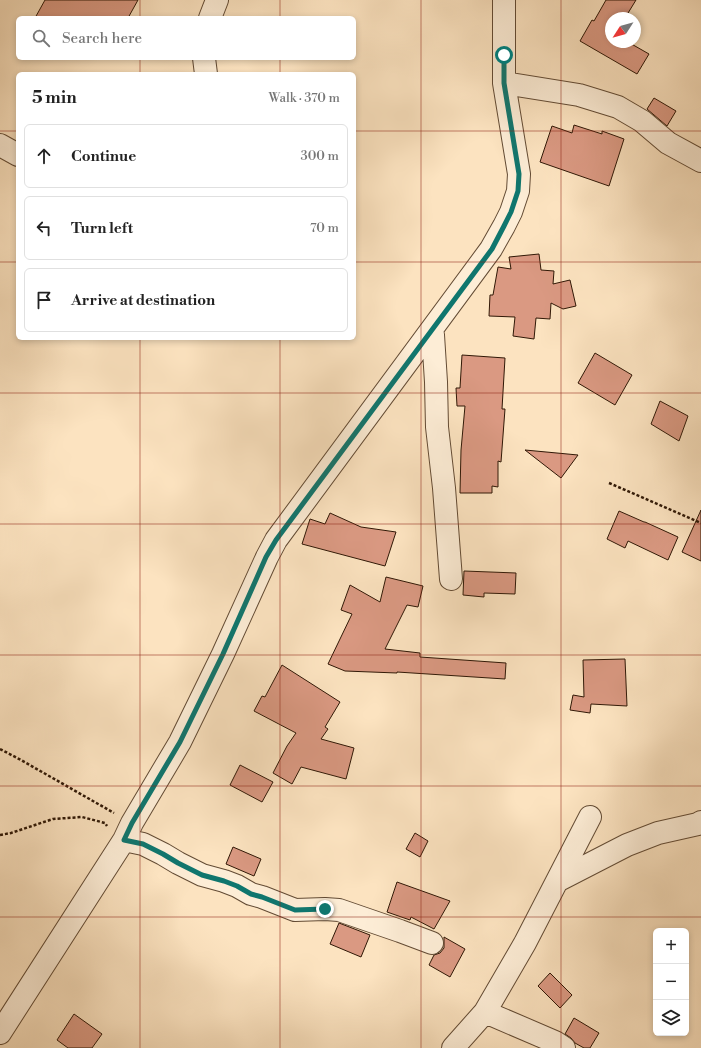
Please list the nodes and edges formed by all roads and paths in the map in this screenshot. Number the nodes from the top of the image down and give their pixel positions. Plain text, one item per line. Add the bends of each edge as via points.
1 (217, 0) edge
2 (504, 0) edge
3 (211, 16) edge
4 (204, 60) edge
5 (206, 72) edge
6 (504, 83) junction
7 (0, 145) edge
8 (16, 154) edge
9 (701, 161) edge
10 (430, 333) junction
11 (609, 483) dead end
12 (701, 522) edge
13 (451, 579) dead end
14 (0, 749) edge
15 (590, 817) dead end
16 (701, 822) edge
17 (128, 832) junction
18 (0, 835) edge
19 (557, 881) junction
20 (432, 943) dead end
21 (485, 1012) junction
22 (0, 1033) edge
23 (453, 1048) edge
24 (564, 1048) edge

1 - 3 street
2 - 6 street
4 - 5 street
6 - 9 street via 579,96 618,107 642,121 668,143
6 - 10 street via 519,174 518,191 511,212 492,249
7 - 8 street
10 - 13 street via 433,335 437,427
10 - 17 street via 276,540 180,742
11 - 12 path
14 - 17 path via 21,760
15 - 19 street
16 - 19 street via 658,833 626,845
17 - 18 path via 82,817 53,818
17 - 20 street via 143,844 178,863 251,894 295,910 339,910
17 - 22 street
19 - 21 street
21 - 23 street
21 - 24 street

